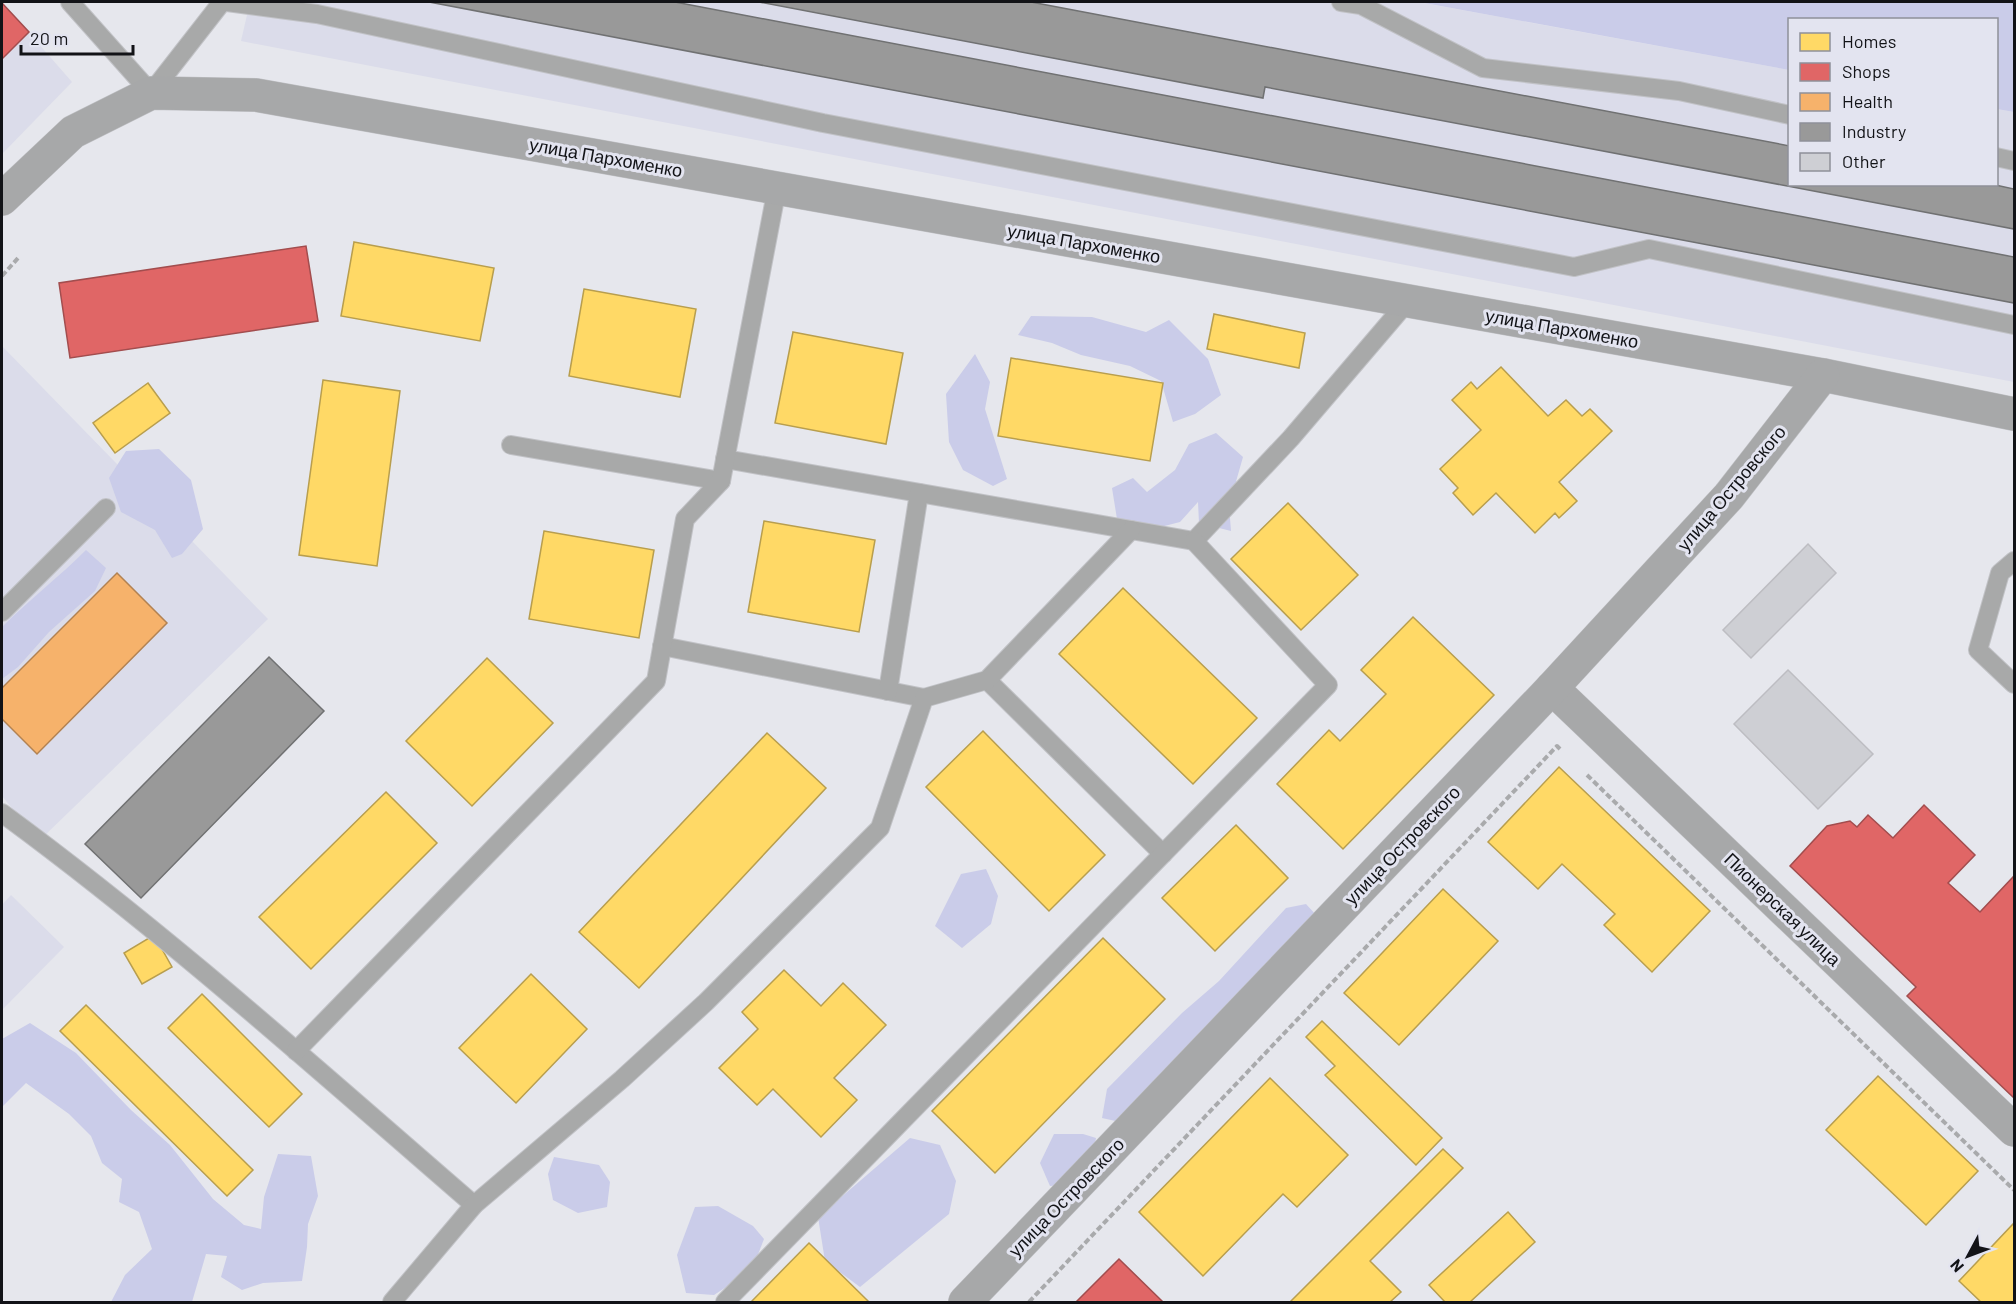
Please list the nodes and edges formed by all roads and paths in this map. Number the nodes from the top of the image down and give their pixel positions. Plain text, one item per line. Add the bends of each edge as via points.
1 (70, 2) edge
2 (225, 2) edge
3 (1341, 2) edge
4 (151, 93) junction
5 (1788, 115) edge
6 (1998, 157) edge
7 (2014, 161) edge
8 (777, 188) junction
9 (2, 199) edge
10 (18, 258) dead end
11 (2, 276) edge
12 (1408, 301) junction
13 (2014, 325) edge
14 (1823, 375) junction
15 (2014, 414) edge
16 (512, 445) dead end
17 (725, 459) junction
18 (721, 481) junction
19 (919, 493) junction
20 (106, 508) dead end
21 (1131, 530) junction
22 (1194, 541) junction
23 (2014, 561) edge
24 (2, 612) edge
25 (662, 646) junction
26 (987, 680) junction
27 (2014, 684) edge
28 (1552, 688) junction
29 (888, 691) junction
30 (924, 698) junction
31 (1565, 754) dead end
32 (1582, 771) dead end
33 (2, 813) edge
34 (1163, 854) junction
35 (296, 1051) junction
36 (2014, 1130) edge
37 (2014, 1190) edge
38 (474, 1205) junction
39 (392, 1302) edge
40 (725, 1302) edge
41 (965, 1302) edge
42 (1029, 1302) edge

1 - 4 lane
2 - 4 lane
2 - 13 lane via 317,14 823,123 1574,267 1649,249
3 - 5 lane via 1362,5 1482,68 1679,91
4 - 8 main road, улица Пархоменко via 256,95
4 - 9 main road via 73,132
6 - 7 lane
8 - 12 main road, улица Пархоменко
8 - 17 lane
10 - 11 path
12 - 14 main road, улица Пархоменко
12 - 22 lane via 1290,438
14 - 15 main road, улица Пархоменко
14 - 28 main road, улица Островского via 1730,496
16 - 18 lane
17 - 18 lane
17 - 19 lane
18 - 25 lane via 685,519
19 - 21 lane
19 - 29 lane
20 - 24 lane
21 - 22 lane
21 - 26 lane
22 - 34 lane via 1328,685
23 - 27 lane via 2000,573 1978,650
25 - 29 lane
25 - 35 lane via 656,681
26 - 30 lane
26 - 34 lane
28 - 36 main road, Пионерская улица
28 - 41 main road, улица Островского
29 - 30 lane
30 - 38 lane via 880,828 705,1002 622,1079
31 - 42 path via 1557,746
32 - 37 path
33 - 35 lane via 211,977
34 - 40 lane
35 - 38 lane
38 - 39 lane

